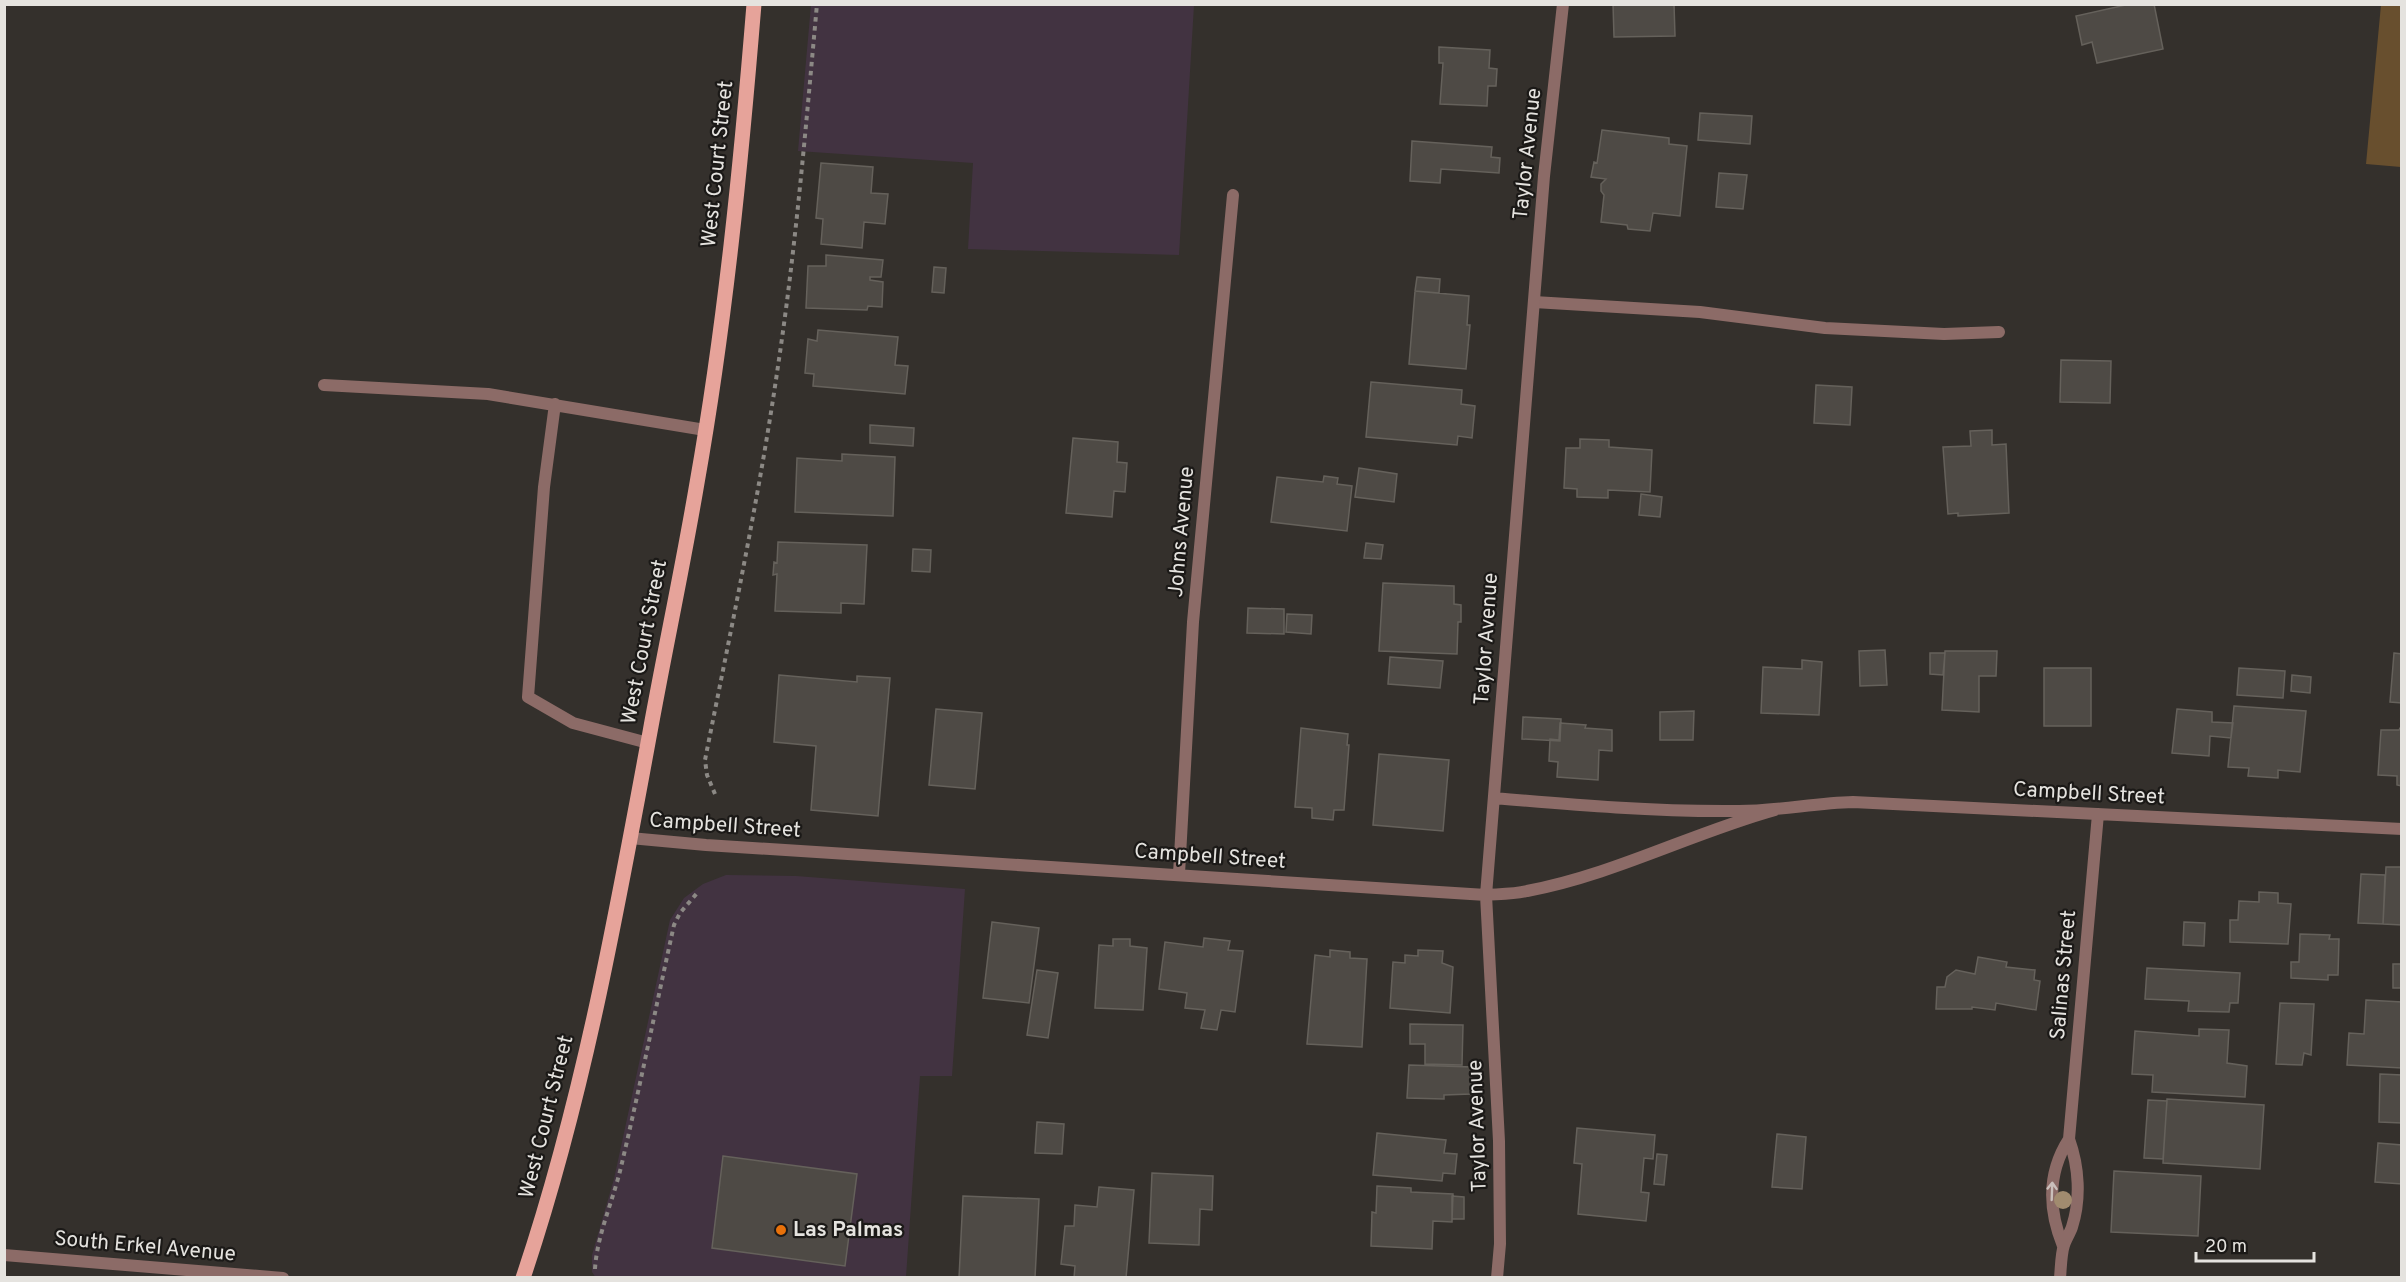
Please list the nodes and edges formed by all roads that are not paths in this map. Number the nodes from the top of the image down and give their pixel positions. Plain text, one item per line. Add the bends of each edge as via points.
1 (754, 4) edge
2 (1563, 4) edge
3 (1233, 195) dead end
4 (1534, 302) junction
5 (1999, 332) dead end
6 (324, 385) dead end
7 (555, 404) junction
8 (705, 430) junction
9 (648, 743) junction
10 (1494, 798) junction
11 (1775, 810) junction
12 (2098, 814) junction
13 (2402, 829) edge
14 (630, 838) junction
15 (1179, 874) junction
16 (1486, 895) junction
17 (2070, 1138) junction
18 (2063, 1246) junction
19 (4, 1255) edge
20 (283, 1278) edge
21 (523, 1278) edge
22 (1497, 1278) edge
23 (2060, 1278) edge

1 - 8 main road, West Court Street via 744,132
2 - 4 street, Taylor Avenue
3 - 15 street, Johns Avenue via 1193,622
4 - 5 street via 1701,312 1825,328 1944,334
4 - 10 street, Taylor Avenue
6 - 7 street via 488,394
7 - 8 street
7 - 9 street via 544,487 528,697 573,723
8 - 9 main road, West Court Street
9 - 14 main road, West Court Street
10 - 11 street, Campbell Street via 1612,807
10 - 16 street, Taylor Avenue
11 - 12 street, Campbell Street via 1853,802
11 - 16 street, Campbell Street via 1567,881 1526,892
12 - 13 street, Campbell Street
12 - 17 street, Salinas Street
14 - 15 street, Campbell Street
14 - 21 main road, West Court Street via 572,1110 546,1211
15 - 16 street, Campbell Street
16 - 22 street, Taylor Avenue via 1499,1142
17 - 18 street, Salinas Street via 2078,1178 2077,1203
18 -> 17 street, Salinas Street via 2051,1204 2052,1179 2060,1153
18 - 23 street, Salinas Street
19 - 20 street, South Erkel Avenue

